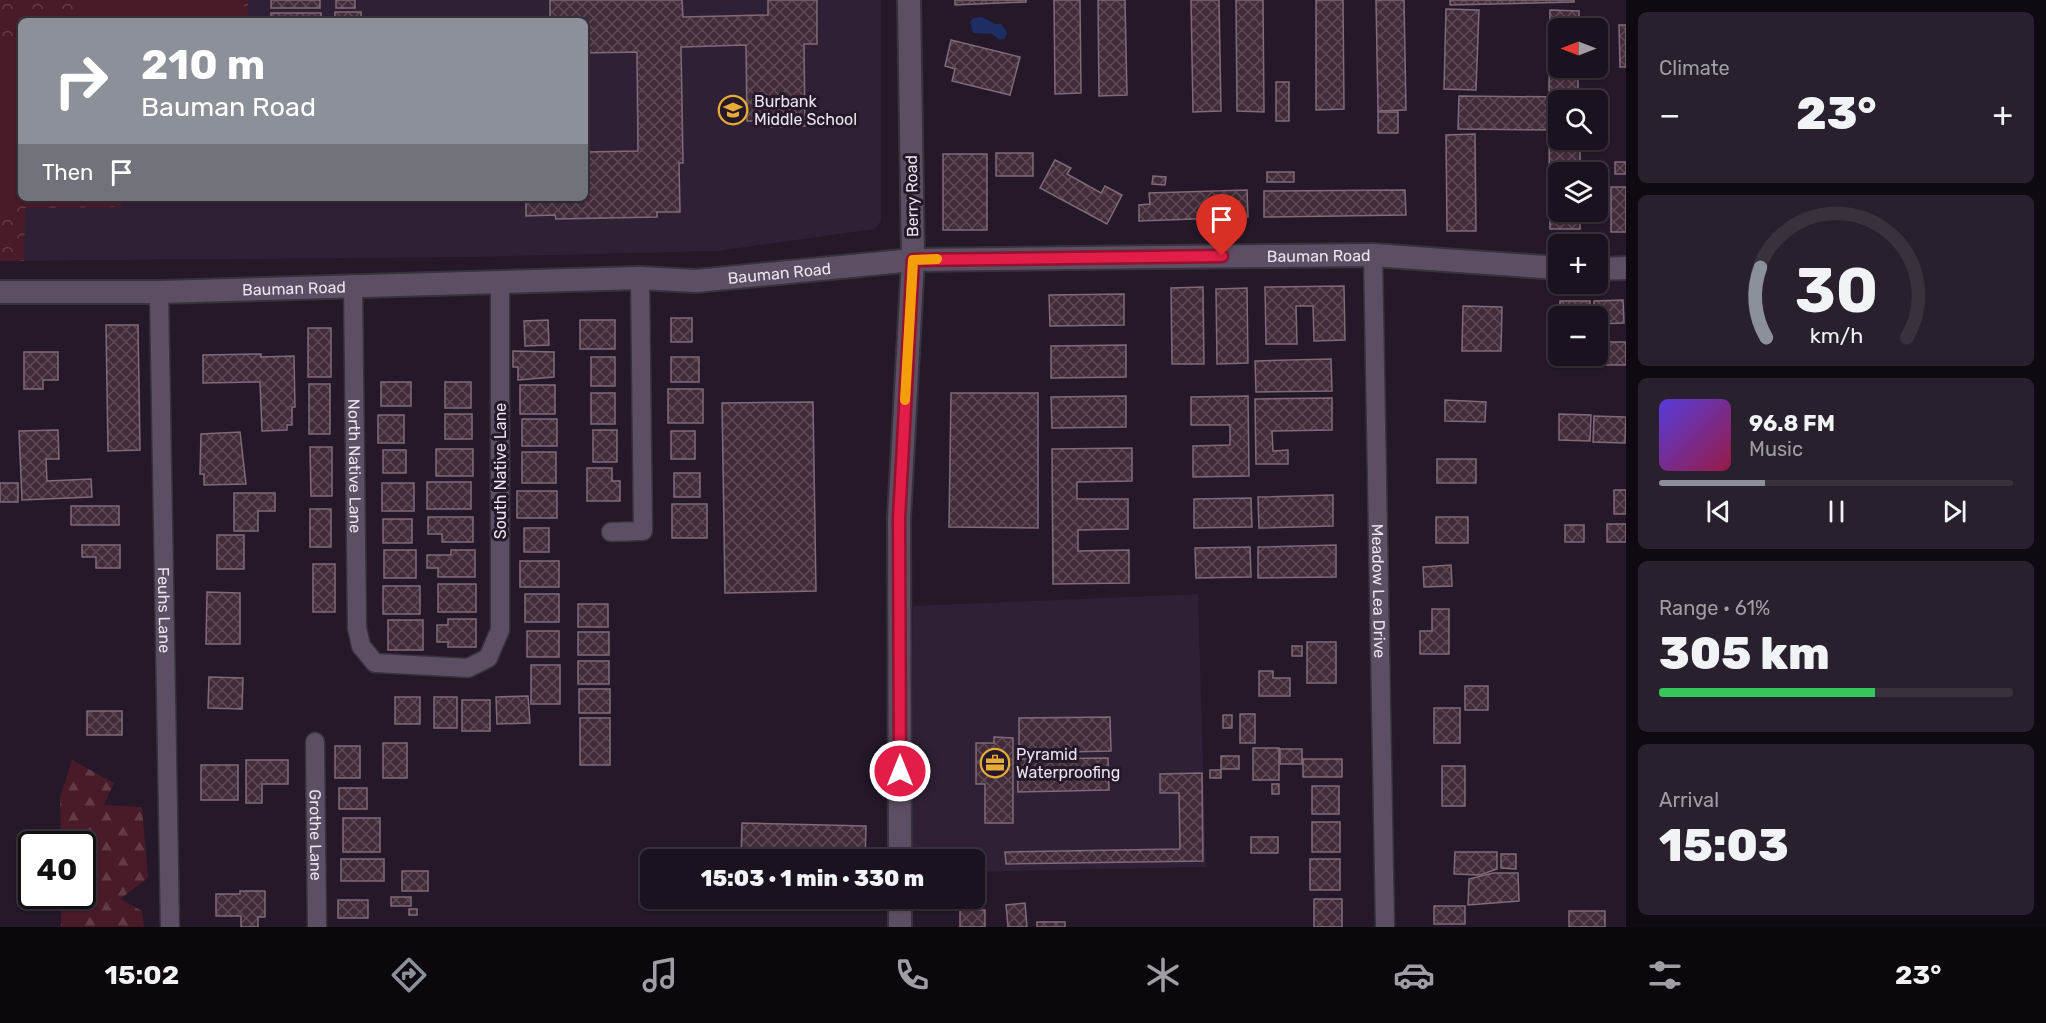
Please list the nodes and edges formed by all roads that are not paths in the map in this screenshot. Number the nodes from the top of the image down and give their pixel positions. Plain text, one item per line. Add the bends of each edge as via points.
1 (909, 0) edge
2 (1373, 255) junction
3 (913, 260) junction
4 (1548, 267) edge
5 (1626, 268) edge
6 (1608, 269) edge
7 (640, 278) junction
8 (500, 281) junction
9 (353, 284) junction
10 (0, 292) edge
11 (159, 292) junction
12 (611, 532) dead end
13 (488, 658) joint
14 (315, 742) dead end
15 (900, 849) edge
16 (900, 909) edge
17 (170, 927) edge
18 (318, 927) edge
19 (900, 927) edge
20 (1385, 927) edge

1 - 3 street, Berry Road
2 - 3 street, Bauman Road
2 - 4 street, Bauman Road
2 - 20 street, Meadow Lea Drive
3 - 7 street, Bauman Road via 696,280
3 - 15 street, Berry Road via 899,518
5 - 6 street
7 - 8 street, Bauman Road
7 - 12 street via 643,531
8 - 9 street, Bauman Road
8 - 13 street, South Native Lane via 500,630
9 - 11 street, Bauman Road
9 - 13 street, North Native Lane via 357,628 361,646 375,663 408,667 468,668
10 - 11 street, Bauman Road
11 - 17 street, Feuhs Lane
14 - 18 street, Grothe Lane
16 - 19 street

